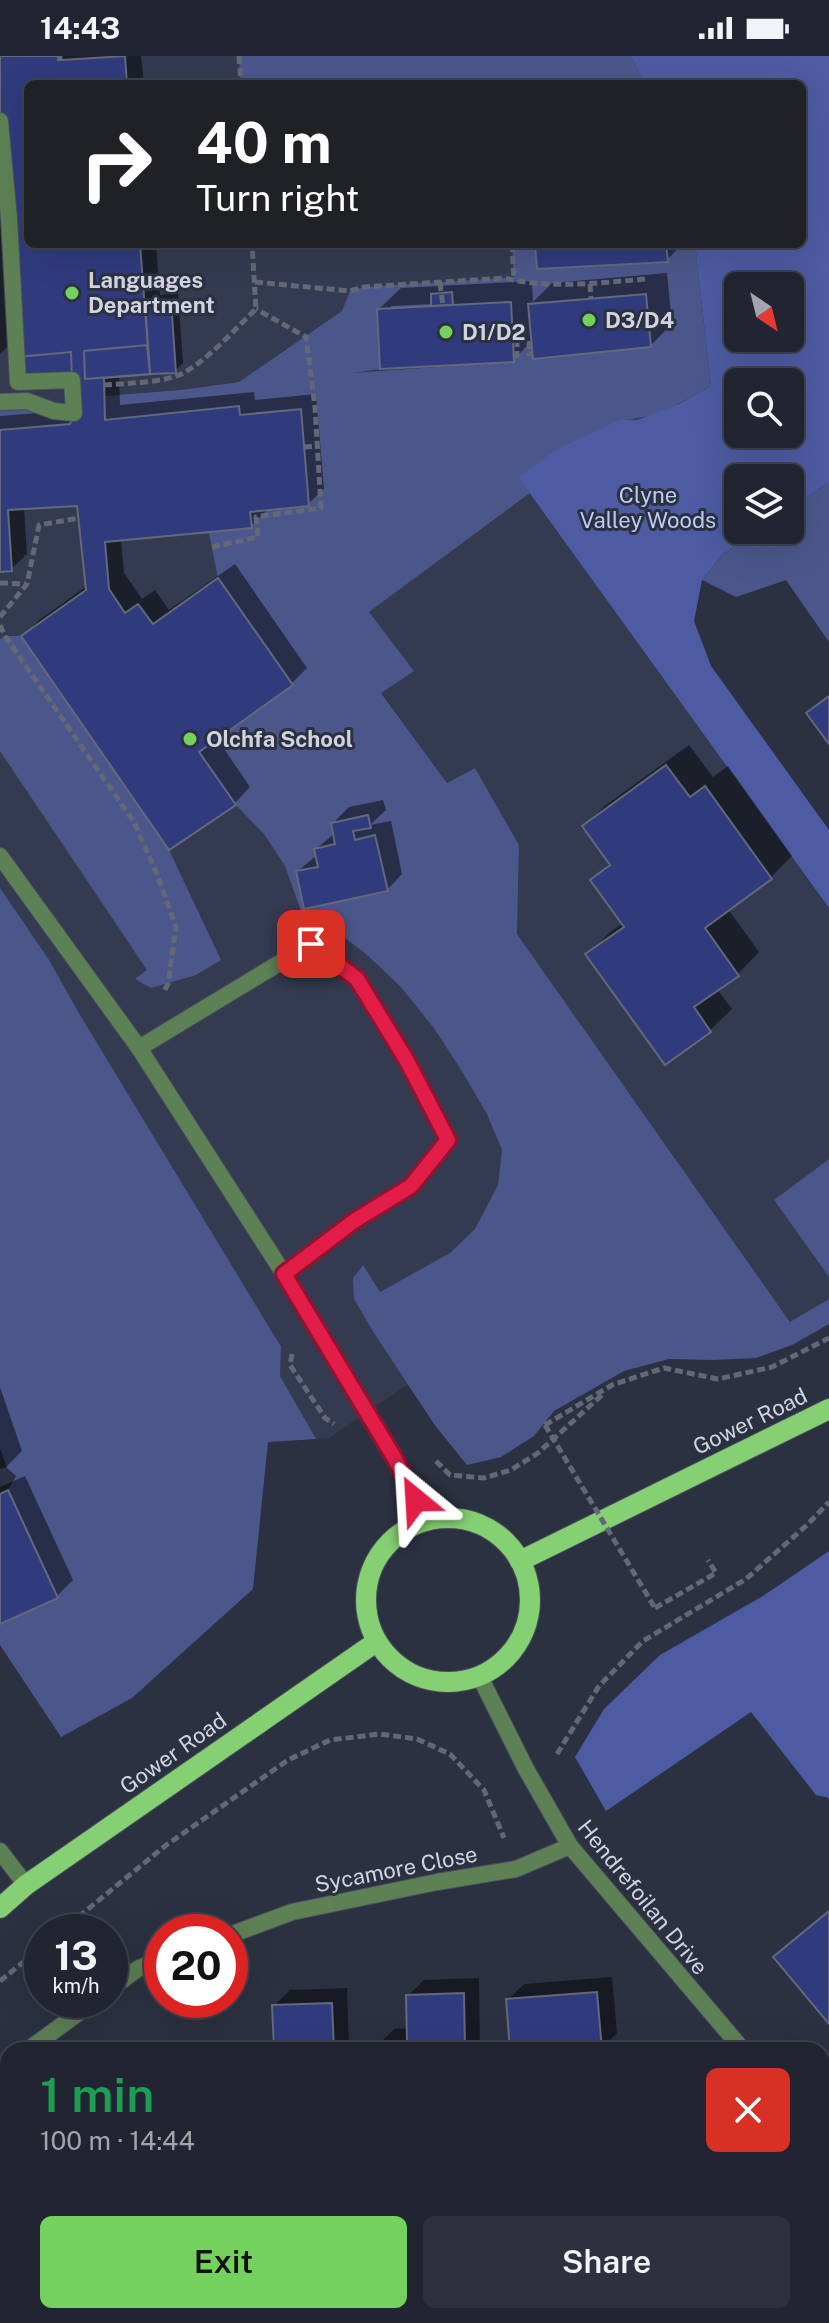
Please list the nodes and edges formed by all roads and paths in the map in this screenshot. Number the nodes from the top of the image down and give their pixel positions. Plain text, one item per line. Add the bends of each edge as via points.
1 (239, 56) edge
2 (241, 80) edge
3 (0, 121) edge
4 (252, 248) edge
5 (512, 248) edge
6 (645, 279) dead end
7 (514, 280) junction
8 (255, 282) junction
9 (440, 282) junction
10 (590, 284) junction
11 (591, 299) dead end
12 (443, 306) dead end
13 (256, 309) junction
14 (529, 341) dead end
15 (517, 343) dead end
16 (533, 354) dead end
17 (514, 356) dead end
18 (104, 385) dead end
19 (0, 402) edge
20 (317, 446) junction
21 (304, 447) dead end
22 (79, 518) dead end
23 (212, 547) dead end
24 (0, 583) edge
25 (27, 584) junction
26 (0, 617) edge
27 (0, 625) edge
28 (5, 636) dead end
29 (0, 856) edge
30 (139, 1048) junction
31 (284, 1274) junction
32 (829, 1338) edge
33 (612, 1385) junction
34 (829, 1409) edge
35 (432, 1456) dead end
36 (829, 1502) edge
37 (426, 1521) junction
38 (708, 1560) dead end
39 (520, 1561) junction
40 (376, 1642) junction
41 (480, 1677) junction
42 (558, 1753) dead end
43 (570, 1846) junction
44 (0, 1851) edge
45 (516, 1869) junction
46 (26, 1885) junction
47 (0, 1908) edge
48 (82, 1914) edge
49 (248, 1928) edge
50 (24, 1962) edge
51 (0, 1981) edge
52 (72, 2018) edge
53 (39, 2042) edge
54 (736, 2042) edge

1 - 2 path
3 - 19 street via 18,382 72,380 74,413 27,401
4 - 8 path
5 - 7 path
6 - 10 path
7 - 9 path
7 - 10 path
8 - 9 path via 350,291
8 - 13 path
9 - 12 path
10 - 11 path
13 - 18 path via 184,374
13 - 20 path via 306,337
14 - 16 path
15 - 17 path
20 - 21 path
20 - 23 path via 321,508 256,517 258,537
22 - 25 path via 39,525
24 - 25 path
25 - 26 path
27 - 28 path
29 - 30 street
30 - 31 street
30 - 31 street via 311,944 357,979 448,1140 411,1186
31 - 37 street via 395,1459
32 - 33 path via 772,1367 718,1379 664,1368
33 - 35 path via 538,1453 511,1470 484,1478 450,1475
33 - 38 path, bridge via 545,1425 655,1608 716,1573
34 - 39 main road, Gower Road
36 - 42 path via 746,1579 643,1641 599,1686
37 - 39 main road via 470,1521 507,1543
37 - 40 main road via 403,1531 372,1569 366,1606
39 - 41 main road via 529,1587 529,1614 520,1640 503,1662
40 - 41 main road via 395,1664 421,1679 451,1683
40 - 46 main road, Gower Road
41 - 43 street, Hendrefoilan Drive
43 - 45 street, Sycamore Close
43 - 54 street, Hendrefoilan Drive
44 - 46 street
45 - 48 path via 484,1790 450,1754 417,1739 380,1734 330,1740 288,1760 165,1846
45 - 49 street, Sycamore Close via 292,1912
46 - 47 main road, Gower Road
50 - 51 path
52 - 53 street

